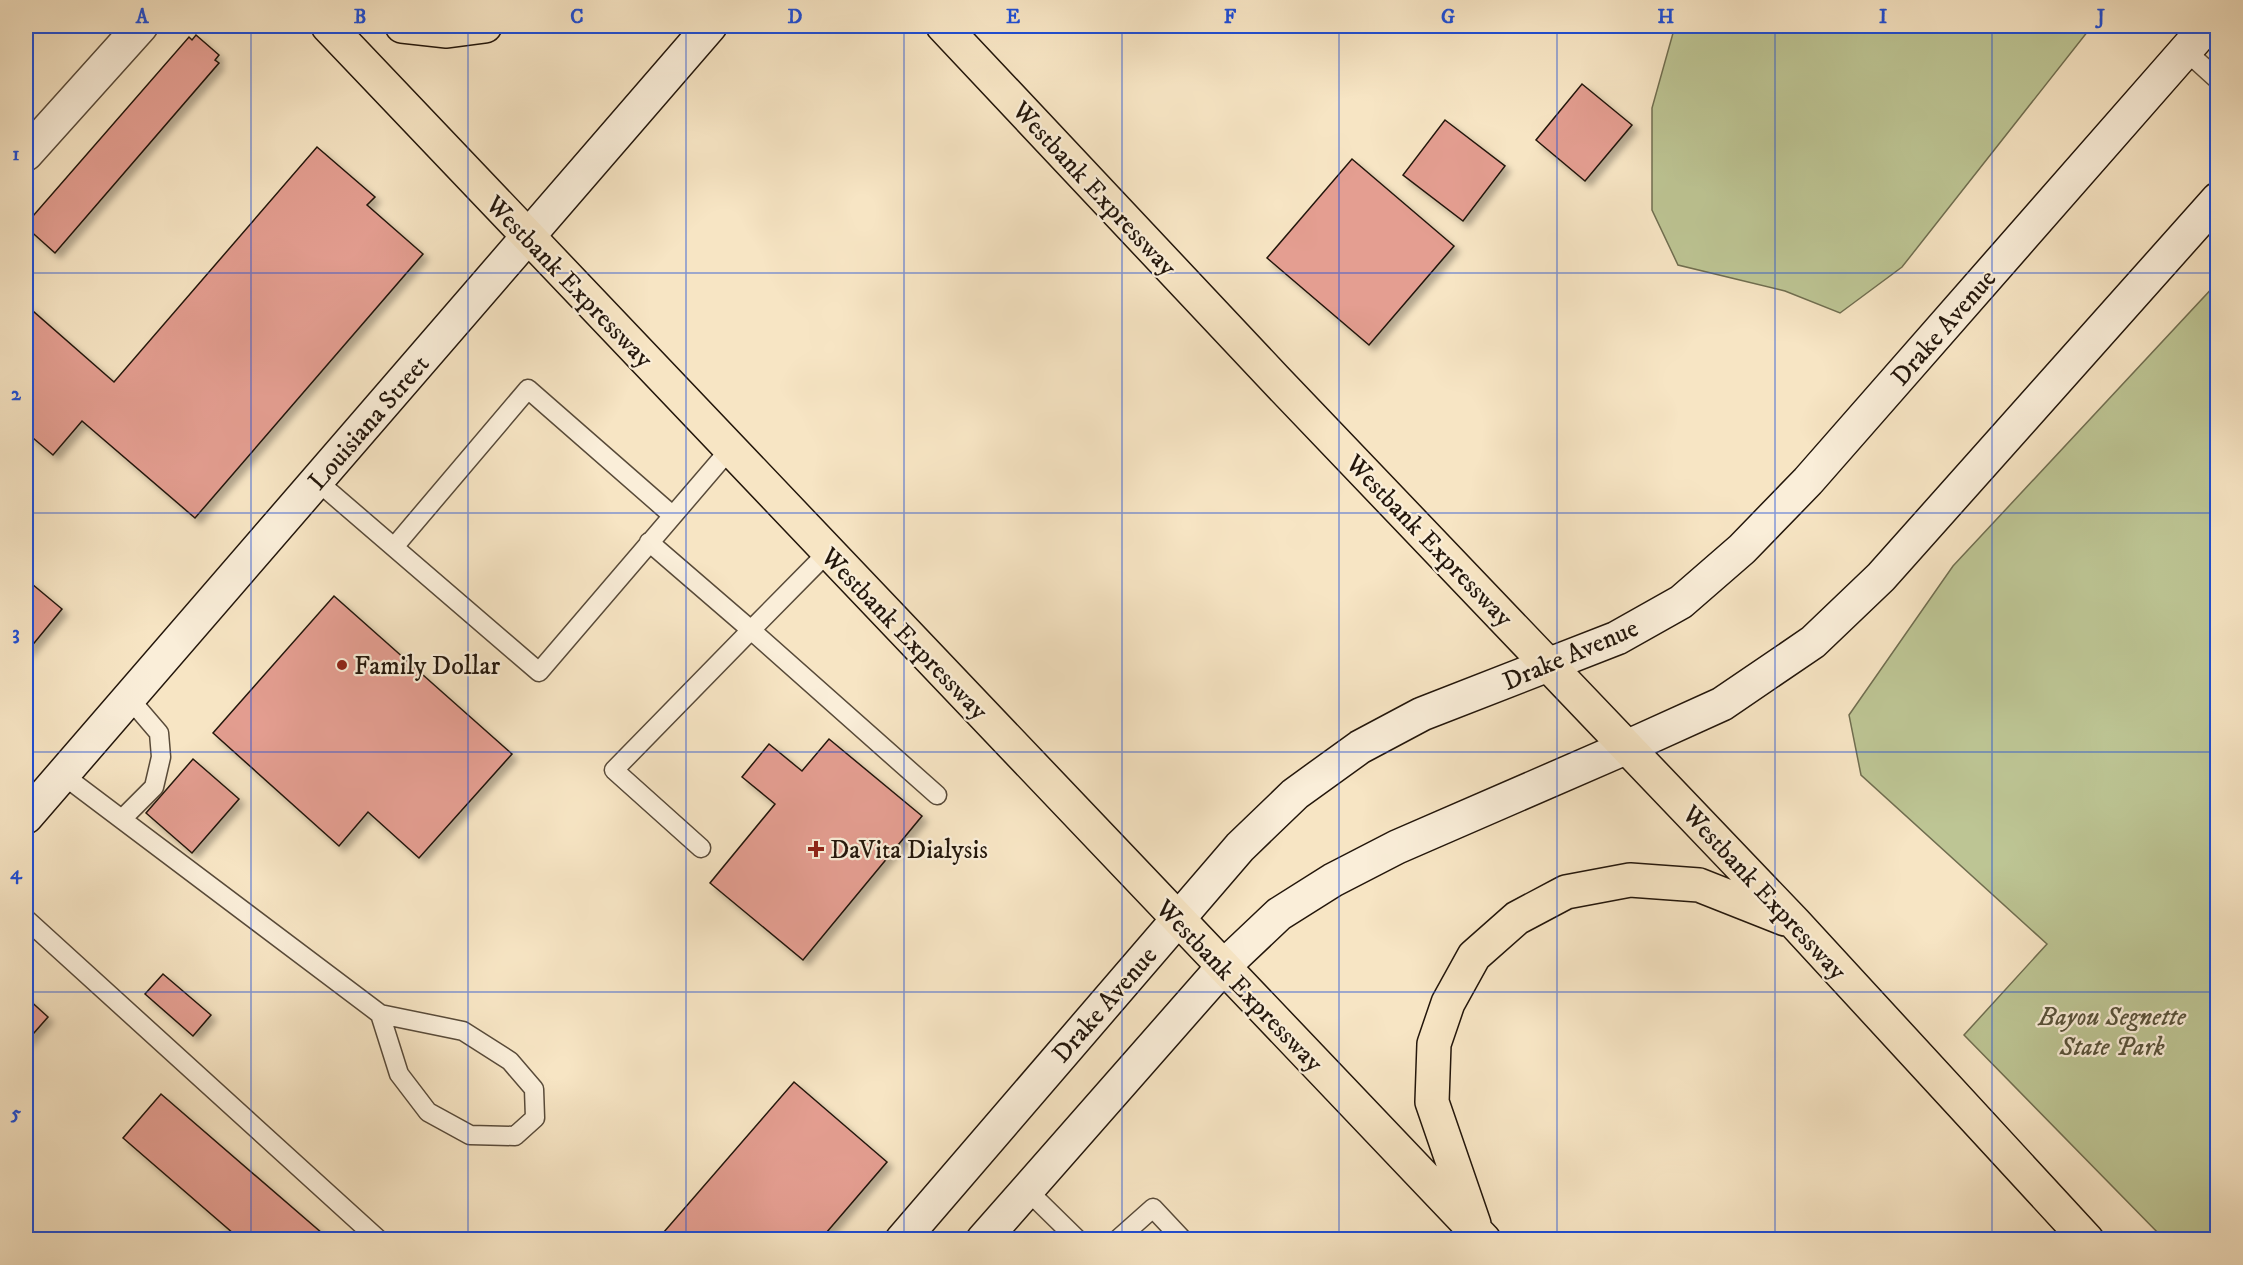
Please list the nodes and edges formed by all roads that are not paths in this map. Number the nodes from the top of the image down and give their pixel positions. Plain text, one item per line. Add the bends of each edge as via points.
1 (141, 26) edge
2 (328, 26) edge
3 (402, 26) edge
4 (485, 26) edge
5 (710, 26) edge
6 (943, 26) edge
7 (2207, 26) edge
8 (2186, 51) junction
9 (2217, 80) edge
10 (26, 154) edge
11 (2217, 199) edge
12 (529, 237) junction
13 (730, 449) junction
14 (317, 481) junction
15 (672, 515) junction
16 (648, 543) junction
17 (393, 547) junction
18 (828, 552) junction
19 (751, 630) junction
20 (1550, 665) junction
21 (129, 698) junction
22 (1627, 747) junction
23 (63, 775) junction
24 (937, 795) dead end
25 (26, 817) edge
26 (122, 819) junction
27 (702, 848) dead end
28 (26, 919) edge
29 (1177, 919) junction
30 (1795, 923) junction
31 (1223, 968) junction
32 (380, 1014) junction
33 (1027, 1190) junction
34 (1481, 1237) edge
35 (379, 1239) edge
36 (902, 1239) edge
37 (983, 1239) edge
38 (1078, 1239) edge
39 (1117, 1239) edge
40 (1183, 1239) edge
41 (2087, 1239) edge

1 - 10 street
2 - 12 highway, Westbank Expressway
3 - 4 highway via 447,31
5 - 12 street, Louisiana Street
6 - 20 highway, Westbank Expressway
7 - 8 street, Drake Avenue
8 - 9 lane
8 - 20 street, Drake Avenue via 1808,481 1742,549 1681,602 1617,638
11 - 22 street via 1881,576 1813,642 1722,704
12 - 13 highway, Westbank Expressway
12 - 14 street, Louisiana Street
13 - 15 lane
13 - 18 highway, Westbank Expressway
14 - 17 lane
14 - 21 street, Louisiana Street
15 - 16 lane
15 - 17 lane via 528,390
16 - 17 lane via 539,672
16 - 19 lane
18 - 19 lane
18 - 29 highway, Westbank Expressway
19 - 24 lane
19 - 27 lane via 614,770
20 - 22 highway, Westbank Expressway
20 - 29 street, Drake Avenue via 1422,714 1360,747 1295,794 1240,847
21 - 23 street, Louisiana Street
21 - 26 lane via 159,733 161,757 154,787
22 - 30 highway, Westbank Expressway
22 - 31 street via 1333,879 1279,914
23 - 25 street, Louisiana Street
23 - 26 lane
26 - 32 lane
28 - 35 lane
29 - 31 highway, Westbank Expressway
29 - 36 street, Drake Avenue
30 - 34 highway via 1699,885 1630,879 1566,892 1517,918 1474,956 1448,1003 1434,1044 1432,1102
30 - 41 highway, Westbank Expressway
31 - 33 street
31 - 34 highway, Westbank Expressway
32 - 32 lane via 463,1031 510,1061 534,1089 536,1118 514,1136 470,1136 428,1113 399,1074
33 - 37 street
33 - 38 lane
39 - 40 lane via 1152,1208

